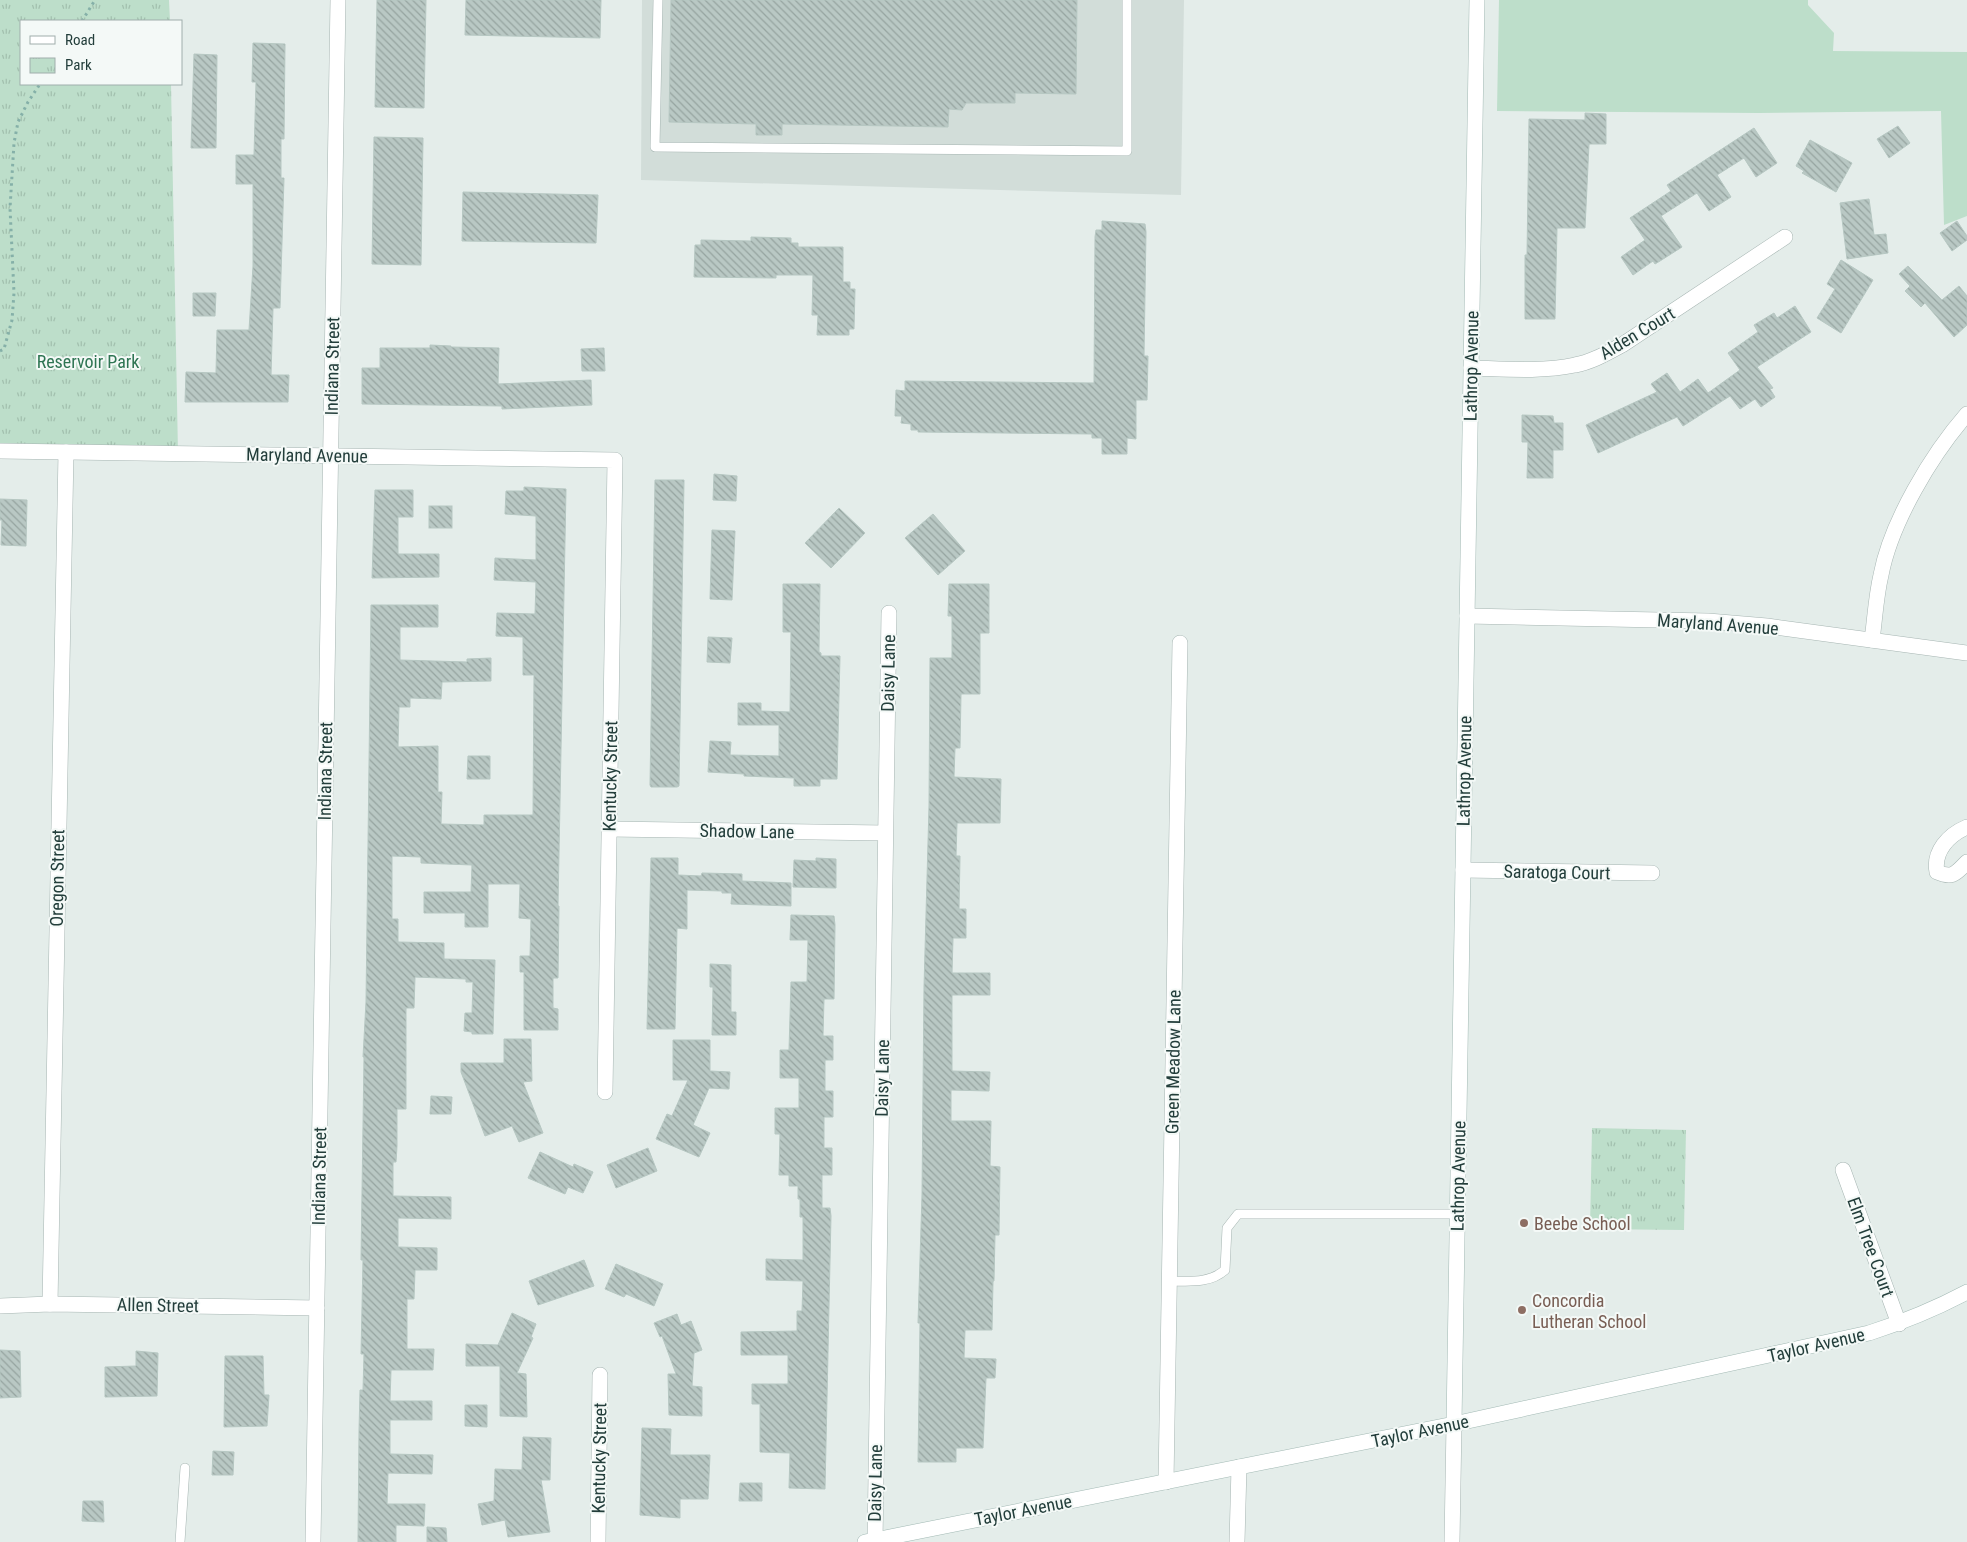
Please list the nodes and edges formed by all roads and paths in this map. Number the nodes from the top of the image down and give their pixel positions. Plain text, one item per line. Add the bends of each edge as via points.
1 (95, 0) edge
2 (338, 0) edge
3 (658, 0) edge
4 (1127, 0) edge
5 (1477, 0) edge
6 (83, 20) edge
7 (39, 85) edge
8 (1785, 237) dead end
9 (0, 351) edge
10 (1471, 368) junction
11 (1967, 414) edge
12 (0, 451) edge
13 (66, 452) junction
14 (330, 456) junction
15 (615, 460) joint
16 (889, 613) dead end
17 (1467, 616) junction
18 (1872, 640) junction
19 (1180, 643) dead end
20 (1967, 653) edge
21 (1967, 827) edge
22 (609, 828) junction
23 (885, 833) junction
24 (1967, 862) edge
25 (1463, 870) junction
26 (1652, 873) dead end
27 (605, 1092) dead end
28 (1843, 1170) dead end
29 (1457, 1214) junction
30 (1170, 1281) junction
31 (1967, 1292) edge
32 (50, 1304) junction
33 (0, 1306) edge
34 (316, 1308) junction
35 (1899, 1324) junction
36 (600, 1375) dead end
37 (1454, 1424) junction
38 (1238, 1467) junction
39 (185, 1468) dead end
40 (1166, 1482) junction
41 (871, 1541) edge
42 (180, 1542) edge
43 (313, 1542) edge
44 (598, 1542) edge
45 (1237, 1542) edge
46 (1452, 1542) edge

1 - 6 path
2 - 14 street, Indiana Street
3 - 4 lane via 655,147 1127,150
5 - 10 street, Lathrop Avenue
7 - 9 path via 18,122 14,143 10,208 14,293 12,320 4,348
8 - 10 street, Alden Court via 1601,357 1552,369
10 - 17 street, Lathrop Avenue
11 - 18 street via 1936,456 1890,542 1881,574
12 - 13 street, Maryland Avenue
13 - 14 street, Maryland Avenue
13 - 32 street, Oregon Street
14 - 15 street, Maryland Avenue
14 - 34 street, Indiana Street
15 - 22 street, Kentucky Street
16 - 23 street, Daisy Lane
17 - 18 street, Maryland Avenue via 1708,621
17 - 25 street, Lathrop Avenue
18 - 20 street, Maryland Avenue
19 - 30 street, Green Meadow Lane
21 - 24 street via 1944,844 1935,862 1937,872 1946,876 1955,874
22 - 23 street, Shadow Lane
22 - 27 street, Kentucky Street
23 - 41 street, Daisy Lane
25 - 26 street, Saratoga Court
25 - 29 street, Lathrop Avenue
28 - 35 street, Elm Tree Court
29 - 30 lane via 1238,1214 1227,1228 1225,1270 1217,1277 1200,1281
29 - 37 street, Lathrop Avenue
30 - 40 street, Green Meadow Lane
31 - 35 street, Taylor Avenue
32 - 33 street, Allen Street
32 - 34 street, Allen Street
34 - 43 street, Indiana Street
35 - 37 street, Taylor Avenue
36 - 44 street, Kentucky Street
37 - 38 street, Taylor Avenue
37 - 46 street, Lathrop Avenue
38 - 40 street, Taylor Avenue
38 - 45 street
39 - 42 lane
40 - 41 street, Taylor Avenue

